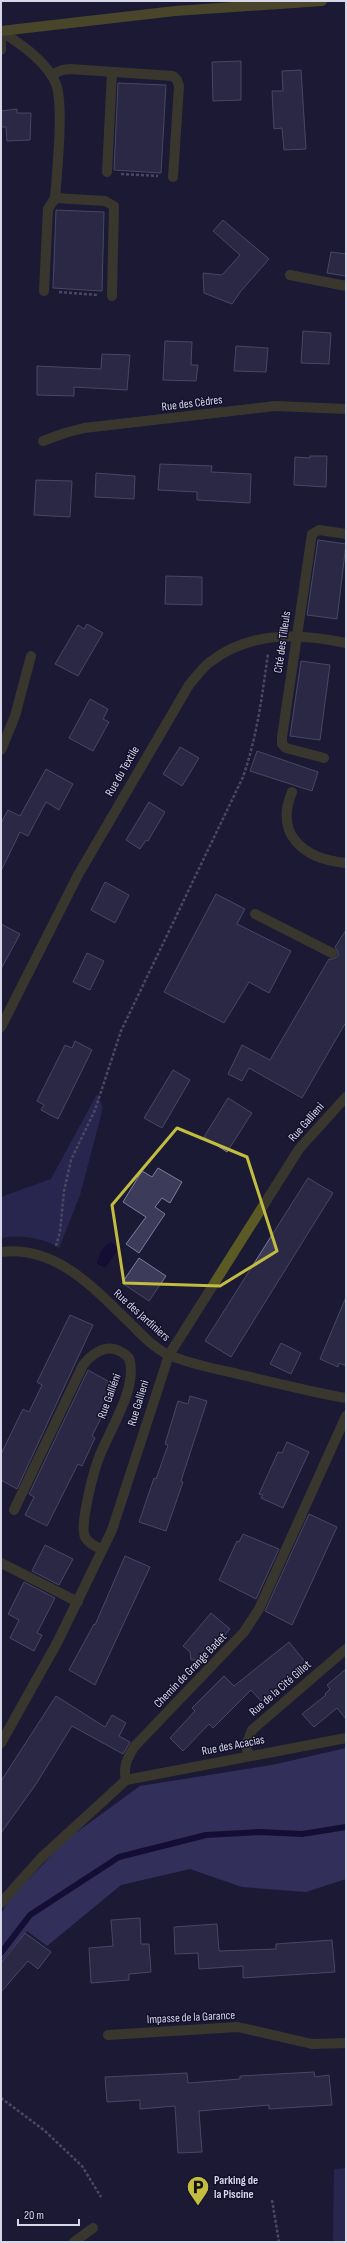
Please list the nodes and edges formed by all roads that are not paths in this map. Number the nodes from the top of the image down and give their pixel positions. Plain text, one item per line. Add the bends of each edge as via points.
1 (322, 1) edge
2 (1, 32) edge
3 (1, 50) edge
4 (112, 72) junction
5 (51, 75) junction
6 (107, 172) road end
7 (173, 177) road end
8 (56, 198) junction
9 (290, 276) dead end
10 (346, 286) edge
11 (44, 292) road end
12 (112, 296) road end
13 (346, 409) edge
14 (43, 441) dead end
15 (346, 534) edge
16 (296, 635) junction
17 (346, 643) edge
18 (31, 656) dead end
19 (1, 750) edge
20 (324, 758) dead end
21 (292, 792) dead end
22 (346, 863) edge
23 (255, 914) dead end
24 (332, 953) dead end
25 (1, 1027) edge
26 (346, 1097) edge
27 (1, 1252) edge
28 (169, 1355) junction
29 (346, 1398) edge
30 (346, 1416) edge
31 (14, 1510) dead end
32 (102, 1550) junction
33 (1, 1564) edge
34 (78, 1602) junction
35 (346, 1649) edge
36 (346, 1738) edge
37 (1, 1743) edge
38 (248, 1756) junction
39 (126, 1780) junction
40 (1, 1903) edge
41 (108, 2035) dead end
42 (346, 2043) edge
43 (93, 2228) dead end
44 (74, 2242) edge

1 - 2 main road via 175,11
2 - 3 street
2 - 5 street via 32,55
4 - 5 street via 70,69
4 - 6 street
4 - 7 street via 167,75 177,80 179,86
5 - 8 street via 56,84 59,104
8 - 11 street via 48,210
8 - 12 street via 104,201 114,206
9 - 10 street
13 - 14 street, Rue des Cèdres via 275,406 84,428
15 - 16 street, Cité des Tilleuls via 319,530 312,534
16 - 17 street, Rue du Textile
16 - 20 street, Cité des Tilleuls via 282,744 286,748
16 - 25 street, Rue du Textile via 276,636 239,645 209,662 189,685 78,875
18 - 19 street via 15,716
21 - 22 street via 286,810 286,827 289,834 300,845 318,856
23 - 24 street
26 - 28 street, Rue Gallieni via 299,1149
27 - 28 street, Rue des Jardiniers via 31,1252 68,1268 88,1282 146,1339
28 - 29 street, Rue des Jardiniers
28 - 32 street, Rue Gallieni via 126,1488
30 - 39 street, Chemin de Grange Badet via 258,1609 244,1632 134,1747 126,1762
31 - 32 street, Rue Galliéni via 83,1365 96,1351 109,1348 118,1350 128,1358 132,1374 123,1403 98,1461 88,1498 84,1527 84,1536
32 - 34 street, Rue Gallieni
33 - 34 street
34 - 37 street, Rue Gallieni
35 - 38 street, Rue de la Cité Gillet via 252,1730 246,1744
36 - 38 street, Rue des Acacias
38 - 39 street, Rue des Acacias
39 - 40 street via 41,1858
41 - 42 street, Impasse de la Garance via 238,2027 312,2044
43 - 44 street

